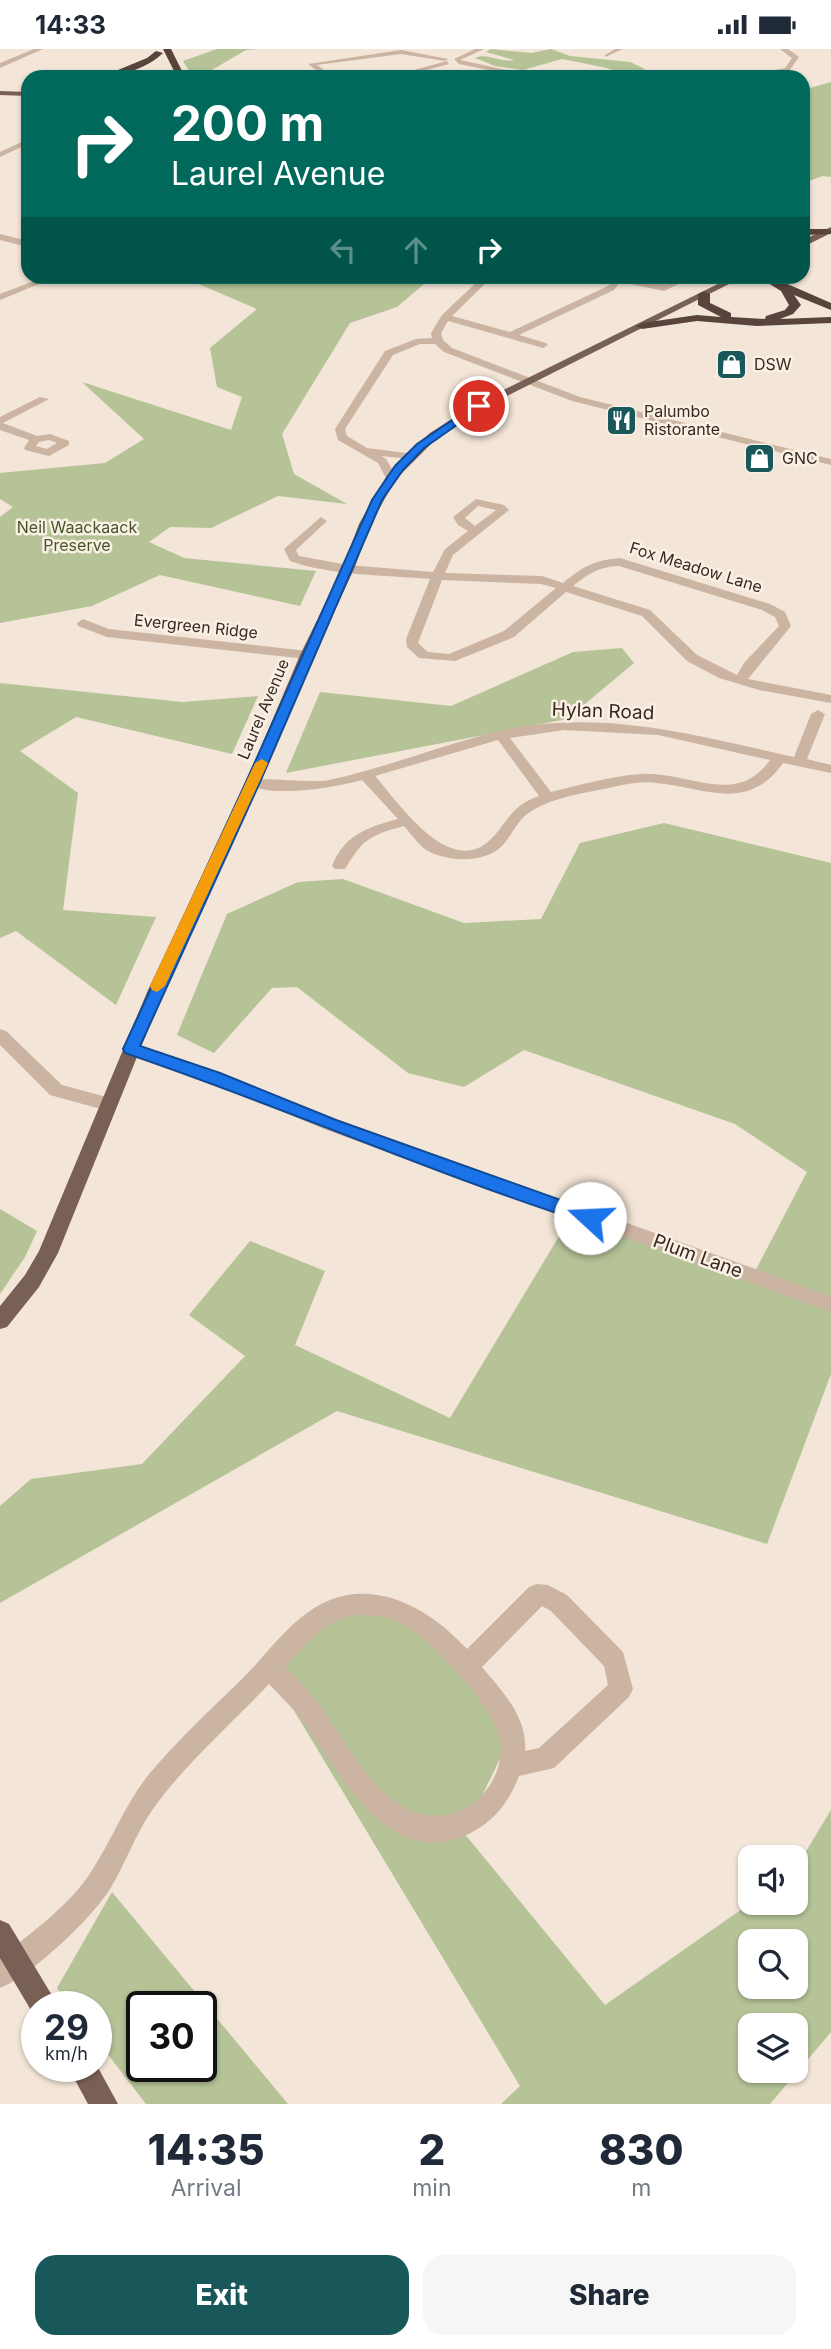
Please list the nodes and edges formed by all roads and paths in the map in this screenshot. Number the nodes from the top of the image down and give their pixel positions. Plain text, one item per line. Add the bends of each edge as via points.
1 (40, 49) edge
2 (481, 49) edge
3 (620, 49) edge
4 (783, 49) edge
5 (161, 53) edge
6 (607, 56) dead end
7 (446, 61) junction
8 (458, 61) junction
9 (2, 65) edge
10 (121, 70) edge
11 (175, 70) edge
12 (319, 70) edge
13 (416, 70) edge
14 (501, 70) edge
15 (787, 70) edge
16 (0, 93) edge
17 (21, 94) edge
18 (21, 144) edge
19 (0, 155) edge
20 (829, 231) edge
21 (810, 232) edge
22 (0, 237) edge
23 (810, 240) edge
24 (21, 242) edge
25 (33, 284) edge
26 (477, 284) edge
27 (615, 284) edge
28 (650, 284) edge
29 (673, 284) edge
30 (724, 284) edge
31 (779, 284) edge
32 (784, 284) edge
33 (791, 284) edge
34 (704, 294) junction
35 (0, 297) edge
36 (831, 297) edge
37 (831, 307) edge
38 (445, 317) junction
39 (831, 320) edge
40 (642, 325) junction
41 (512, 335) junction
42 (438, 341) junction
43 (543, 345) dead end
44 (527, 381) junction
45 (44, 398) dead end
46 (0, 423) edge
47 (36, 445) dead end
48 (356, 447) junction
49 (410, 456) junction
50 (831, 462) edge
51 (391, 478) junction
52 (321, 521) dead end
53 (476, 531) dead end
54 (348, 569) junction
55 (437, 576) junction
56 (566, 586) junction
57 (83, 623) dead end
58 (307, 655) junction
59 (741, 680) junction
60 (831, 699) edge
61 (818, 714) dead end
62 (501, 735) junction
63 (779, 758) junction
64 (799, 761) junction
65 (831, 768) edge
66 (367, 776) junction
67 (253, 782) junction
68 (548, 798) junction
69 (408, 821) junction
70 (340, 866) dead end
71 (0, 1035) edge
72 (131, 1049) junction
73 (108, 1104) junction
74 (831, 1304) edge
75 (0, 1321) edge
76 (466, 1667) junction
77 (270, 1668) junction
78 (510, 1766) junction
79 (0, 1933) edge
80 (8, 1968) edge
81 (30, 1991) edge
82 (91, 2082) edge
83 (104, 2104) edge

1 - 9 street
2 - 8 street
3 - 6 street
4 - 15 street via 796,57
5 - 10 highway
5 - 11 highway
7 - 8 street
7 - 12 street via 401,52 310,64
7 - 13 street
8 - 14 street
16 - 17 main road
18 - 19 street
20 - 21 highway
20 - 23 main road
22 - 24 street
25 - 35 street
26 - 38 street
27 - 41 street
28 - 29 street via 664,288
30 - 34 main road, Laurel Avenue
31 - 34 highway via 795,305 773,317 719,313 704,305
32 - 37 highway
33 - 36 highway
34 - 40 main road, Laurel Avenue
38 - 41 street
38 - 42 street via 436,333
39 - 40 highway via 757,323 697,318
40 - 44 main road, Laurel Avenue
41 - 43 street
42 - 44 street via 465,359
42 - 48 street via 419,341 389,353 340,429 342,438
44 - 49 main road, Laurel Avenue via 458,418
44 - 50 street via 593,404
45 - 46 street
46 - 47 street
48 - 49 street
48 - 51 street via 382,461
49 - 51 main road, Laurel Avenue
51 - 54 main road, Laurel Avenue via 365,524
52 - 54 street via 290,549 294,558
53 - 55 street via 449,552
54 - 55 street
54 - 58 main road, Laurel Avenue
55 - 56 street via 542,580
55 - 56 street via 412,644 419,653 441,658 458,656 509,635
56 - 59 street via 646,613 693,658
56 - 59 street, Fox Meadow Lane via 594,565 620,562 775,610 785,627
57 - 58 street, Evergreen Ridge via 107,633
58 - 67 main road, Laurel Avenue
59 - 60 street
61 - 64 street
62 - 63 street, Hylan Road via 564,726 621,727
62 - 66 street, Hylan Road
62 - 68 street
63 - 64 street, Hylan Road
63 - 68 street via 767,778 747,788 720,790 638,778
64 - 65 street, Hylan Road
66 - 67 street, Hylan Road via 306,787
66 - 69 street
67 - 72 main road, Laurel Avenue
68 - 69 street via 517,813 495,844 473,853 439,851
69 - 70 street via 360,837 345,852
71 - 73 street via 56,1090
72 - 73 main road, Laurel Avenue
72 - 74 street, Plum Lane
73 - 75 main road, Laurel Avenue via 48,1253
76 - 77 street via 427,1625 388,1607 358,1604 324,1614 303,1630
76 - 78 street via 500,1707 511,1728
76 - 78 street via 537,1595 559,1603 615,1660 621,1689 545,1759
77 - 78 street via 309,1710 379,1806 416,1828 437,1830 472,1819 496,1800
77 - 80 street via 143,1801 92,1892
79 - 80 main road
80 - 81 main road
82 - 83 main road

